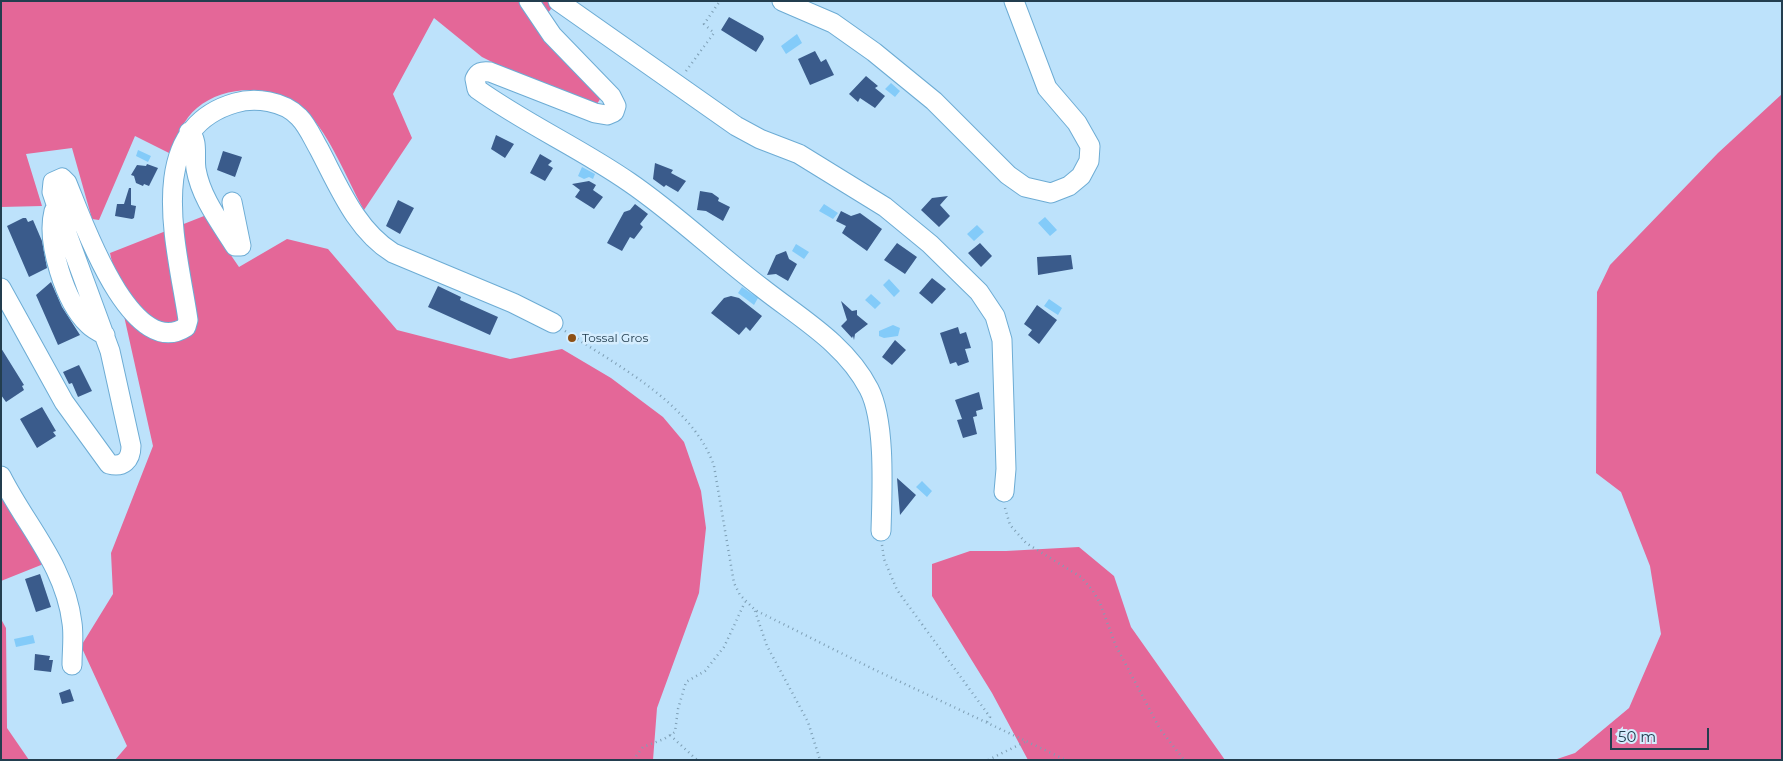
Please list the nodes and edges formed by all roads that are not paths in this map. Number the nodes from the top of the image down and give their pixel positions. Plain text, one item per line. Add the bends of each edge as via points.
1 (529, 1) edge
2 (558, 1) edge
3 (782, 1) edge
4 (1014, 1) edge
5 (190, 132) junction
6 (232, 202) dead end
7 (1, 288) edge
8 (553, 323) road end
9 (1, 476) edge
10 (1004, 492) road end
11 (881, 531) road end
12 (72, 665) dead end

1 - 11 street via 552,35 611,96 616,106 614,112 604,116 588,111 490,72 477,74 477,89 630,183 812,324 838,349 869,389 878,415
2 - 10 street via 743,130 799,154 885,207 930,244 979,292 994,316 1002,340
3 - 4 street via 819,15 866,46 929,97 1008,175 1025,187 1051,193 1069,186 1081,176 1089,161 1090,146 1047,88
5 - 6 street via 195,138 196,169 203,192 236,246 241,246
5 - 7 street via 179,158 173,197 174,234 188,320 180,332 170,334 138,318 111,282 67,183 57,178 52,186 56,205 105,335 131,446 129,458 119,466 109,464 72,415
5 - 8 street via 213,110 239,102 261,101 290,109 305,123 350,207 367,234 378,244
9 - 12 street via 48,552 66,591 73,625

